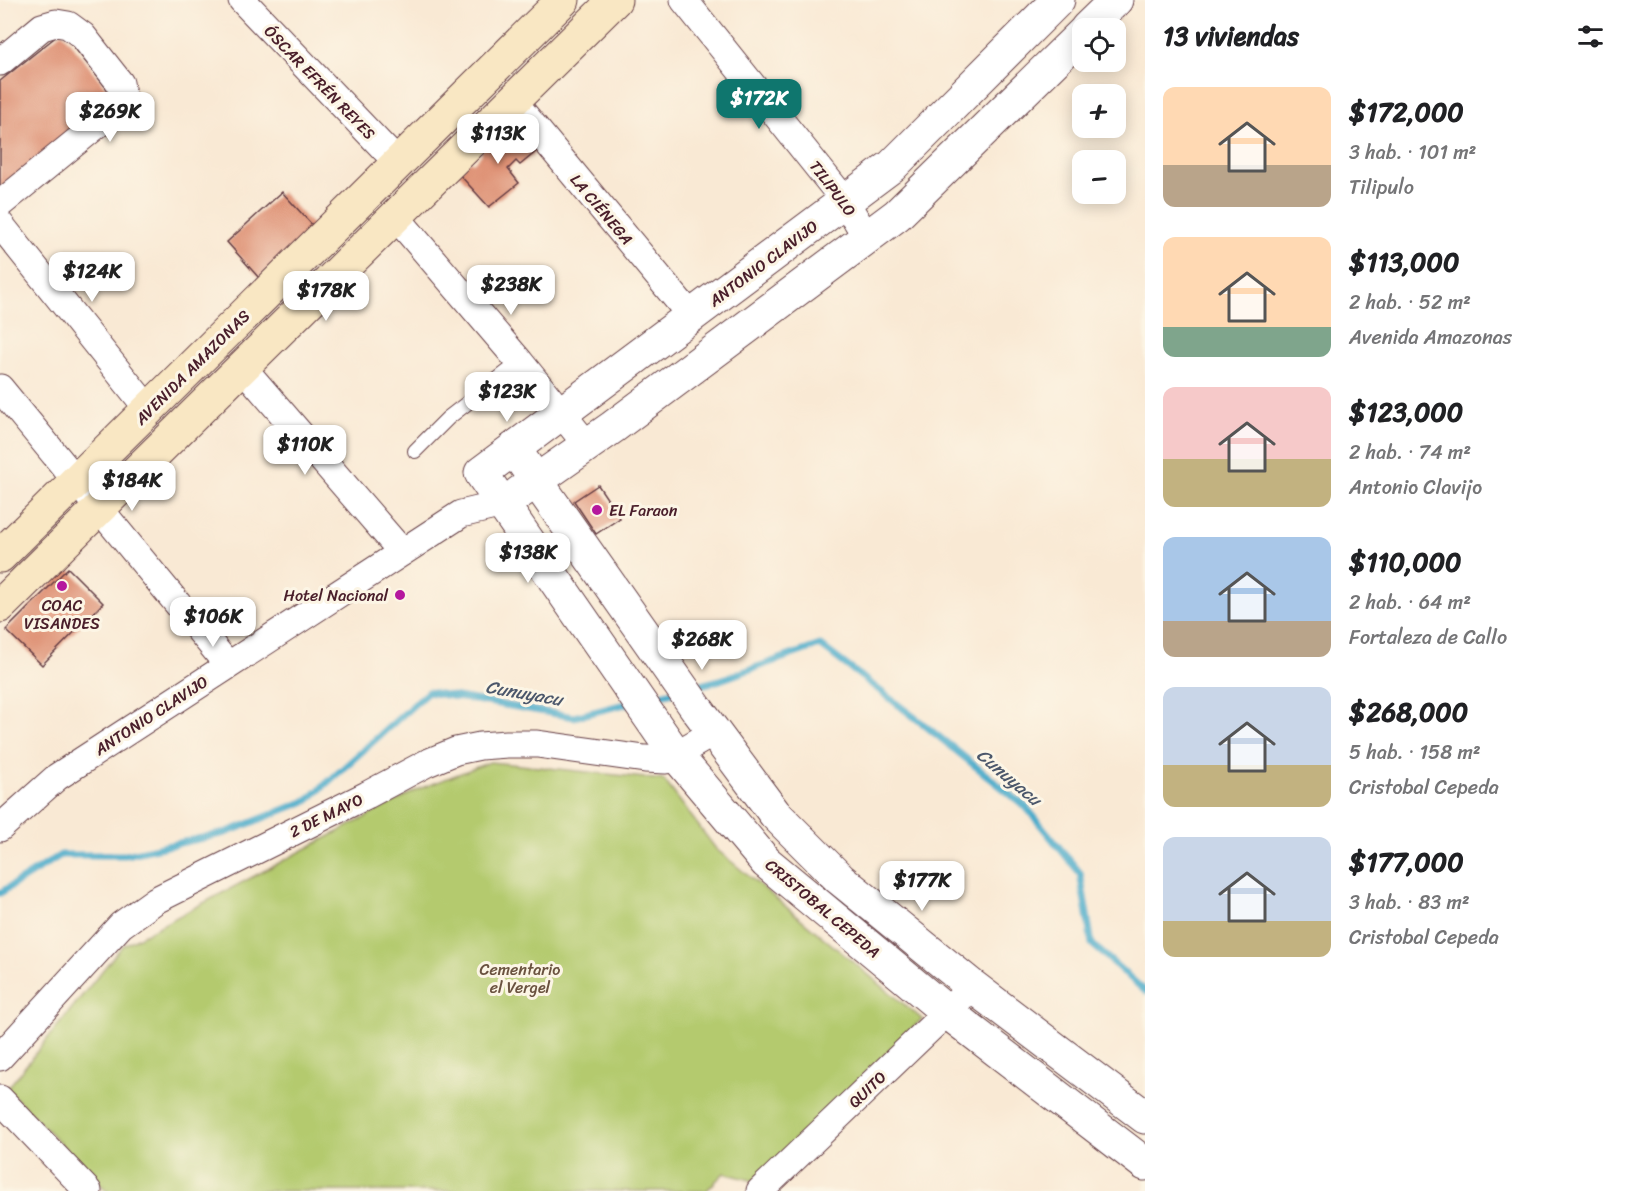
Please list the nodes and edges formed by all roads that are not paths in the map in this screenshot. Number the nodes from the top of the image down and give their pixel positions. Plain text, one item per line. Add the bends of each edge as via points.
1 (242, 0) edge
2 (615, 0) edge
3 (684, 0) edge
4 (1058, 0) edge
5 (1116, 0) edge
6 (549, 5) edge
7 (1097, 18) edge
8 (1072, 44) edge
9 (0, 62) edge
10 (513, 101) junction
11 (398, 163) junction
12 (845, 201) junction
13 (0, 204) edge
14 (396, 217) junction
15 (0, 224) edge
16 (867, 238) junction
17 (692, 317) junction
18 (520, 362) junction
19 (243, 368) junction
20 (0, 388) edge
21 (149, 410) junction
22 (563, 414) junction
23 (587, 445) junction
24 (514, 449) junction
25 (415, 451) dead end
26 (482, 473) junction
27 (76, 480) junction
28 (537, 481) junction
29 (503, 504) junction
30 (99, 507) junction
31 (461, 514) junction
32 (402, 552) junction
33 (0, 556) edge
34 (0, 606) edge
35 (228, 665) junction
36 (706, 720) junction
37 (676, 755) junction
38 (0, 828) edge
39 (972, 986) junction
40 (947, 1012) junction
41 (0, 1058) edge
42 (0, 1100) edge
43 (1145, 1117) edge
44 (1145, 1164) edge
45 (88, 1191) edge
46 (760, 1191) edge

1 - 11 street, ÓSCAR EFRÉN REYES
2 - 10 main road
3 - 12 street, TILIPULO
4 - 12 street, ANTONIO CLAVIJO via 892,166
5 - 7 street
6 - 11 main road, AVENIDA AMAZONAS
8 - 16 street, ANTONIO CLAVIJO via 897,215
9 - 13 street via 42,27 68,25 83,36 120,83 122,94 120,103 109,115
10 - 14 main road
10 - 17 street, LA CIÉNEGA
11 - 21 main road, AVENIDA AMAZONAS
12 - 16 street, TILIPULO
12 - 17 street, ANTONIO CLAVIJO
14 - 18 street
14 - 19 main road
15 - 21 street
16 - 23 street, ANTONIO CLAVIJO
17 - 22 street, ANTONIO CLAVIJO
18 - 22 street
18 - 25 lane via 448,418
19 - 30 main road
19 - 32 street
20 - 27 street
21 - 27 main road, AVENIDA AMAZONAS
22 - 23 street
22 - 24 street, ANTONIO CLAVIJO
23 - 28 street, ANTONIO CLAVIJO
24 - 26 street, ANTONIO CLAVIJO
24 - 28 street, CRISTOBAL CEPEDA
26 - 29 street, CRISTOBAL CEPEDA
26 - 31 street, ANTONIO CLAVIJO
27 - 30 street
27 - 33 main road, AVENIDA AMAZONAS
28 - 29 street, ANTONIO CLAVIJO
28 - 36 street, CRISTOBAL CEPEDA
29 - 31 street, ANTONIO CLAVIJO
29 - 37 street, CRISTOBAL CEPEDA
30 - 34 main road
30 - 35 street
31 - 32 street, ANTONIO CLAVIJO
32 - 35 street, ANTONIO CLAVIJO
35 - 38 street, ANTONIO CLAVIJO via 57,777
36 - 37 street, 2 DE MAYO
36 - 39 street, CRISTOBAL CEPEDA via 775,814 840,879
37 - 40 street, CRISTOBAL CEPEDA via 766,862
37 - 41 street, 2 DE MAYO via 657,760 537,744 456,751 156,900 121,925
39 - 40 street, QUITO
39 - 43 street, CRISTOBAL CEPEDA
40 - 44 street, CRISTOBAL CEPEDA
40 - 46 street, QUITO
42 - 45 street

